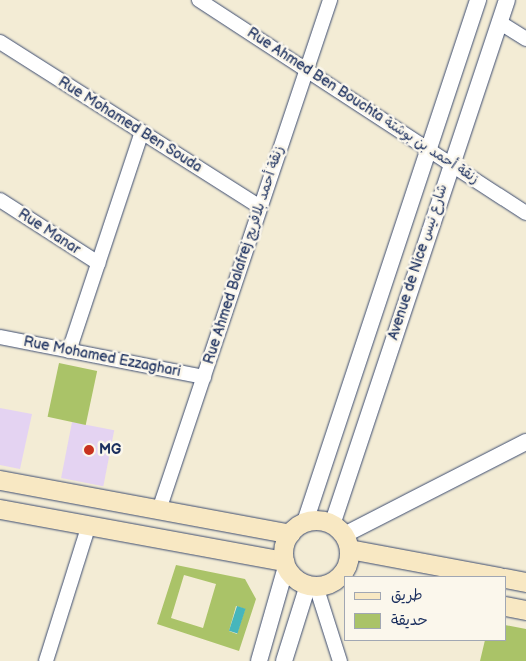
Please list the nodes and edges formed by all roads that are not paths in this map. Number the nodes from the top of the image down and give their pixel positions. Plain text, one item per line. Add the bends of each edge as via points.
1 (199, 0) edge
2 (330, 0) edge
3 (478, 0) edge
4 (506, 0) edge
5 (500, 22) junction
6 (526, 39) edge
7 (1, 43) edge
8 (306, 71) junction
9 (142, 132) junction
10 (429, 148) junction
11 (451, 163) junction
12 (0, 200) edge
13 (260, 207) junction
14 (526, 213) edge
15 (98, 263) junction
16 (0, 337) edge
17 (70, 351) junction
18 (204, 376) junction
19 (526, 442) edge
20 (0, 480) edge
21 (0, 509) edge
22 (159, 510) junction
23 (305, 522) junction
24 (89, 525) junction
25 (290, 534) junction
26 (341, 536) junction
27 (285, 564) junction
28 (350, 576) edge
29 (495, 576) edge
30 (344, 578) edge
31 (506, 578) edge
32 (526, 582) edge
33 (312, 586) junction
34 (506, 606) edge
35 (526, 610) edge
36 (46, 661) edge
37 (259, 661) edge
38 (284, 661) edge
39 (340, 661) edge

1 - 8 street, Rue Ahmed Ben Bouchta زنقة أحمد بن بوشتة
2 - 8 street, Rue Ahmed Balafrej زنقة أحمد بلافريج
3 - 10 street, Avenue de Nice شارع نيس
4 - 5 street, Avenue de Nice شارع نيس
5 - 6 street
5 - 11 street, Avenue de Nice شارع نيس
7 - 9 street, Rue Mohamed Ben Souda
8 - 10 street, Rue Ahmed Ben Bouchta زنقة أحمد بن بوشتة
8 - 13 street, Rue Ahmed Balafrej زنقة أحمد بلافريج
9 - 13 street, Rue Mohamed Ben Souda
9 - 15 street
10 - 11 street, Rue Ahmed Ben Bouchta زنقة أحمد بن بوشتة
10 - 23 street, Avenue de Nice شارع نيس
11 - 14 street, Rue Ahmed Ben Bouchta زنقة أحمد بن بوشتة
11 - 26 street, Avenue de Nice شارع نيس
12 - 15 street, Rue Manar
13 - 18 street, Rue Ahmed Balafrej زنقة أحمد بلافريج
15 - 17 street
16 - 17 street, Rue Mohamed Ezzaghari
17 - 18 street, Rue Mohamed Ezzaghari
18 - 22 street, Rue Ahmed Balafrej زنقة أحمد بلافريج
19 - 26 street
20 - 22 main road
21 - 24 main road
22 - 25 main road
23 - 25 main road
23 - 26 main road via 314,520
24 - 27 main road
24 - 36 street
25 - 27 main road via 283,551
26 - 28 main road
26 - 29 main road
27 - 33 main road via 298,581
27 - 37 street
30 - 33 main road
31 - 32 main road
33 - 38 street
33 - 39 street
34 - 35 main road

